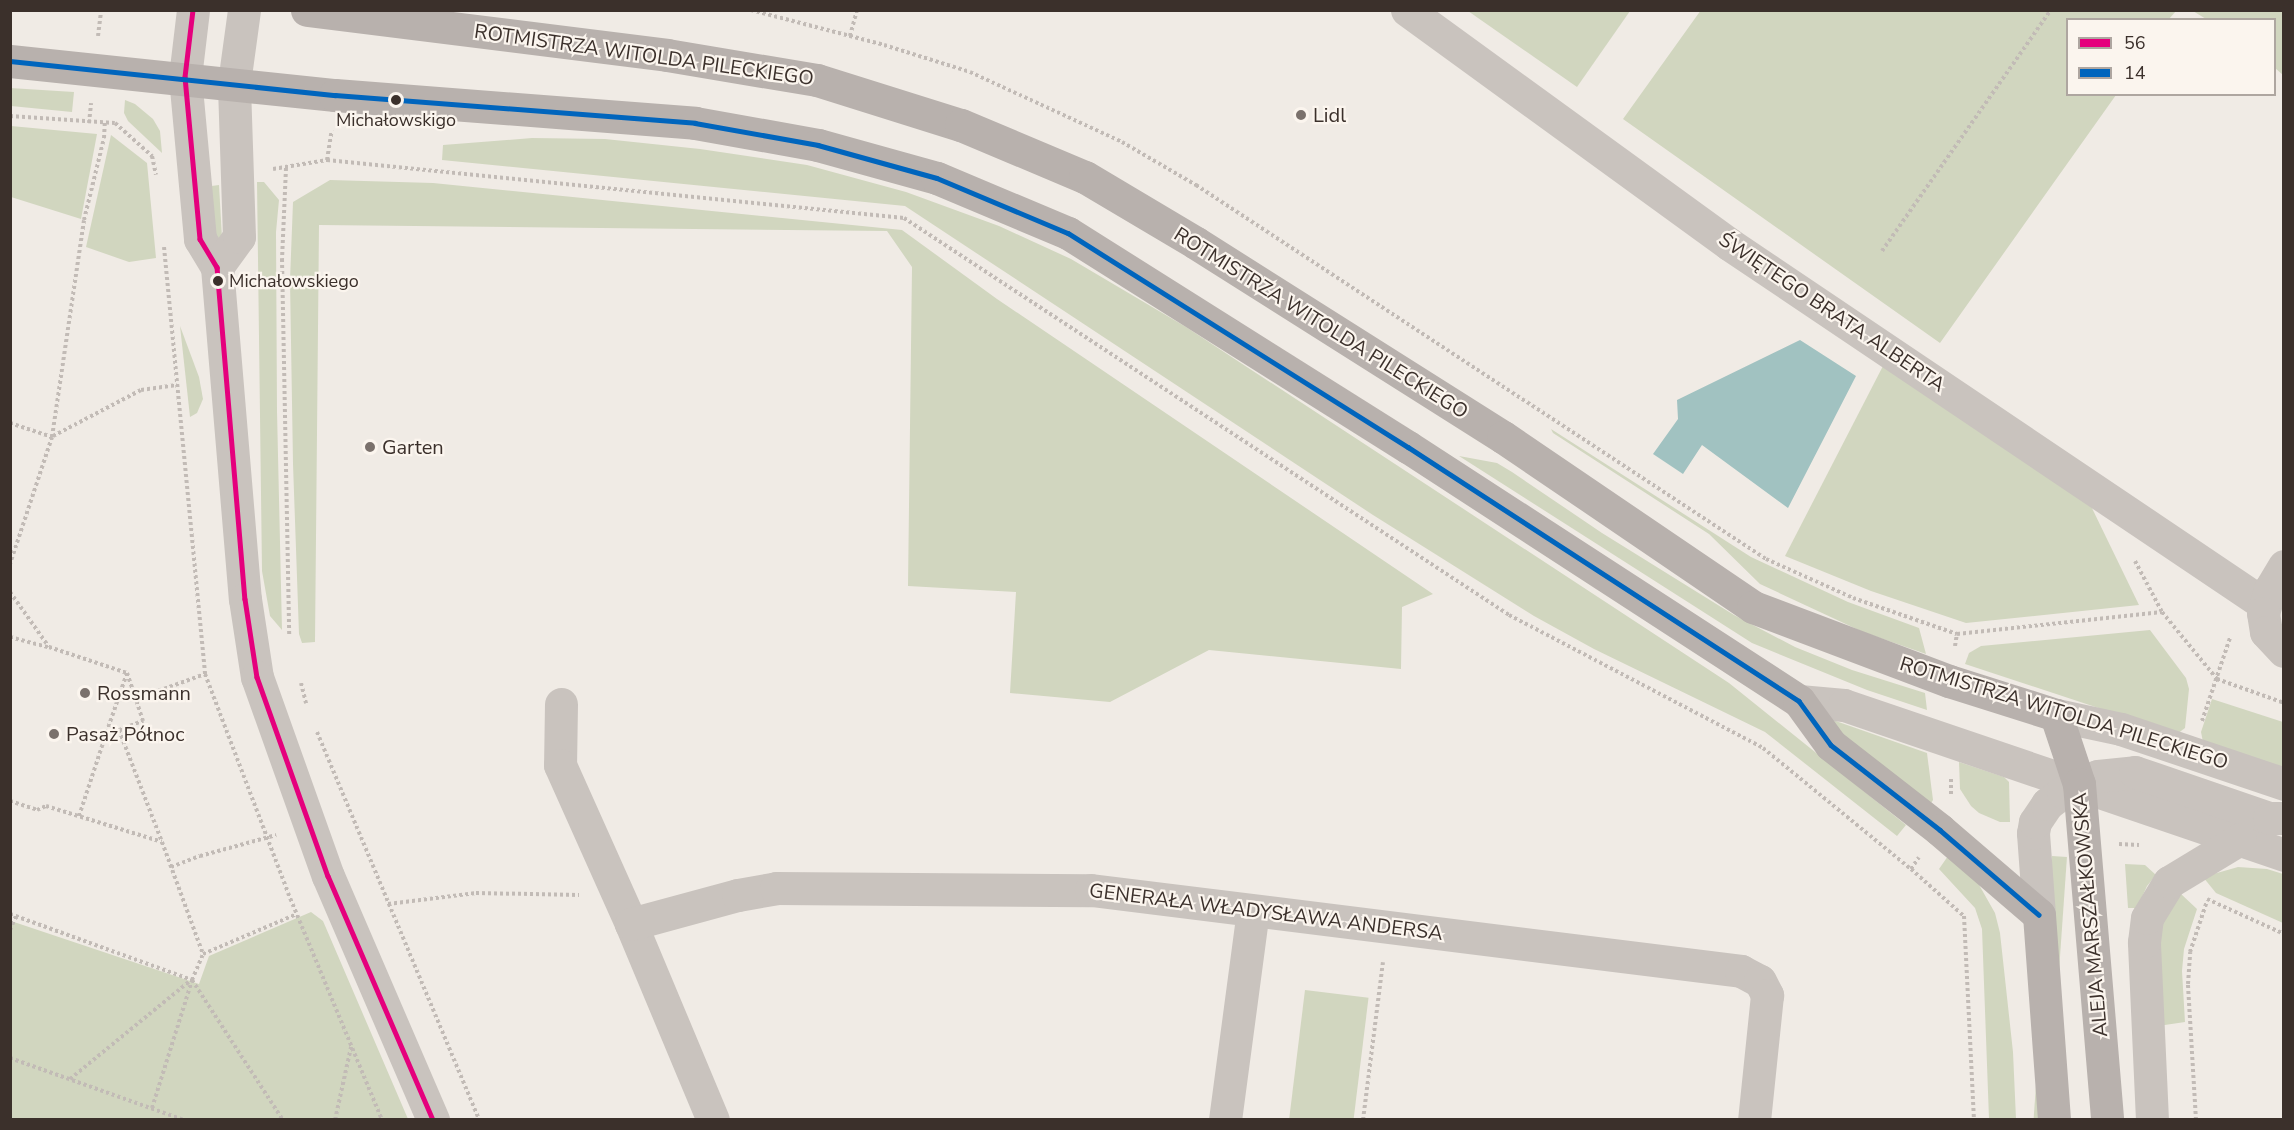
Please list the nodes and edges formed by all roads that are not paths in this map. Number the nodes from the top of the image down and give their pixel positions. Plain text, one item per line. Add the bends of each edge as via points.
1 (193, 10) edge
2 (244, 10) edge
3 (307, 10) edge
4 (1407, 10) edge
5 (10, 61) edge
6 (185, 77) junction
7 (234, 83) junction
8 (217, 267) junction
9 (2283, 566) edge
10 (2255, 598) junction
11 (2283, 651) edge
12 (1798, 701) junction
13 (561, 704) dead end
14 (2056, 715) junction
15 (2079, 784) junction
16 (2283, 784) edge
17 (2283, 818) edge
18 (2240, 839) junction
19 (2283, 855) edge
20 (1253, 911) junction
21 (2039, 915) junction
22 (631, 924) junction
23 (433, 1119) edge
24 (713, 1119) edge
25 (1225, 1119) edge
26 (1754, 1119) edge
27 (2054, 1119) edge
28 (2108, 1119) edge
29 (2152, 1119) edge

1 - 6 street
2 - 7 street
3 - 14 main road, ROTMISTRZA WITOLDA PILECKIEGO via 667,55 817,80 961,125 1085,177 1196,243 1503,437 1753,607 1949,681
4 - 10 street, ŚWIĘTEGO BRATA ALBERTA via 1729,244
5 - 6 main road
6 - 7 main road
6 - 8 street via 200,239
7 - 8 street via 239,237
7 - 12 main road via 335,95 695,123 818,145 937,178 1068,233 1408,447
8 - 23 street via 245,599 256,677 328,876
9 - 10 street
10 - 11 street via 2266,632
12 - 15 street via 1844,705
12 - 21 main road via 1831,744
13 - 22 street via 560,765
14 - 15 main road, ALEJA MARSZAŁKOWSKA
14 - 16 street, ROTMISTRZA WITOLDA PILECKIEGO via 2121,729
15 - 17 street via 2098,776 2135,772 2269,818
15 - 18 street
15 - 21 street via 2047,804 2035,822
15 - 28 main road, ALEJA MARSZAŁKOWSKA
18 - 19 street
18 - 29 street via 2169,882 2147,918 2144,942
20 - 22 street, GENERAŁA WŁADYSŁAWA ANDERSA via 1091,890 813,887 738,895
20 - 25 street
20 - 26 street, GENERAŁA WŁADYSŁAWA ANDERSA via 1747,974 1760,981 1767,995
21 - 27 main road
22 - 24 street

